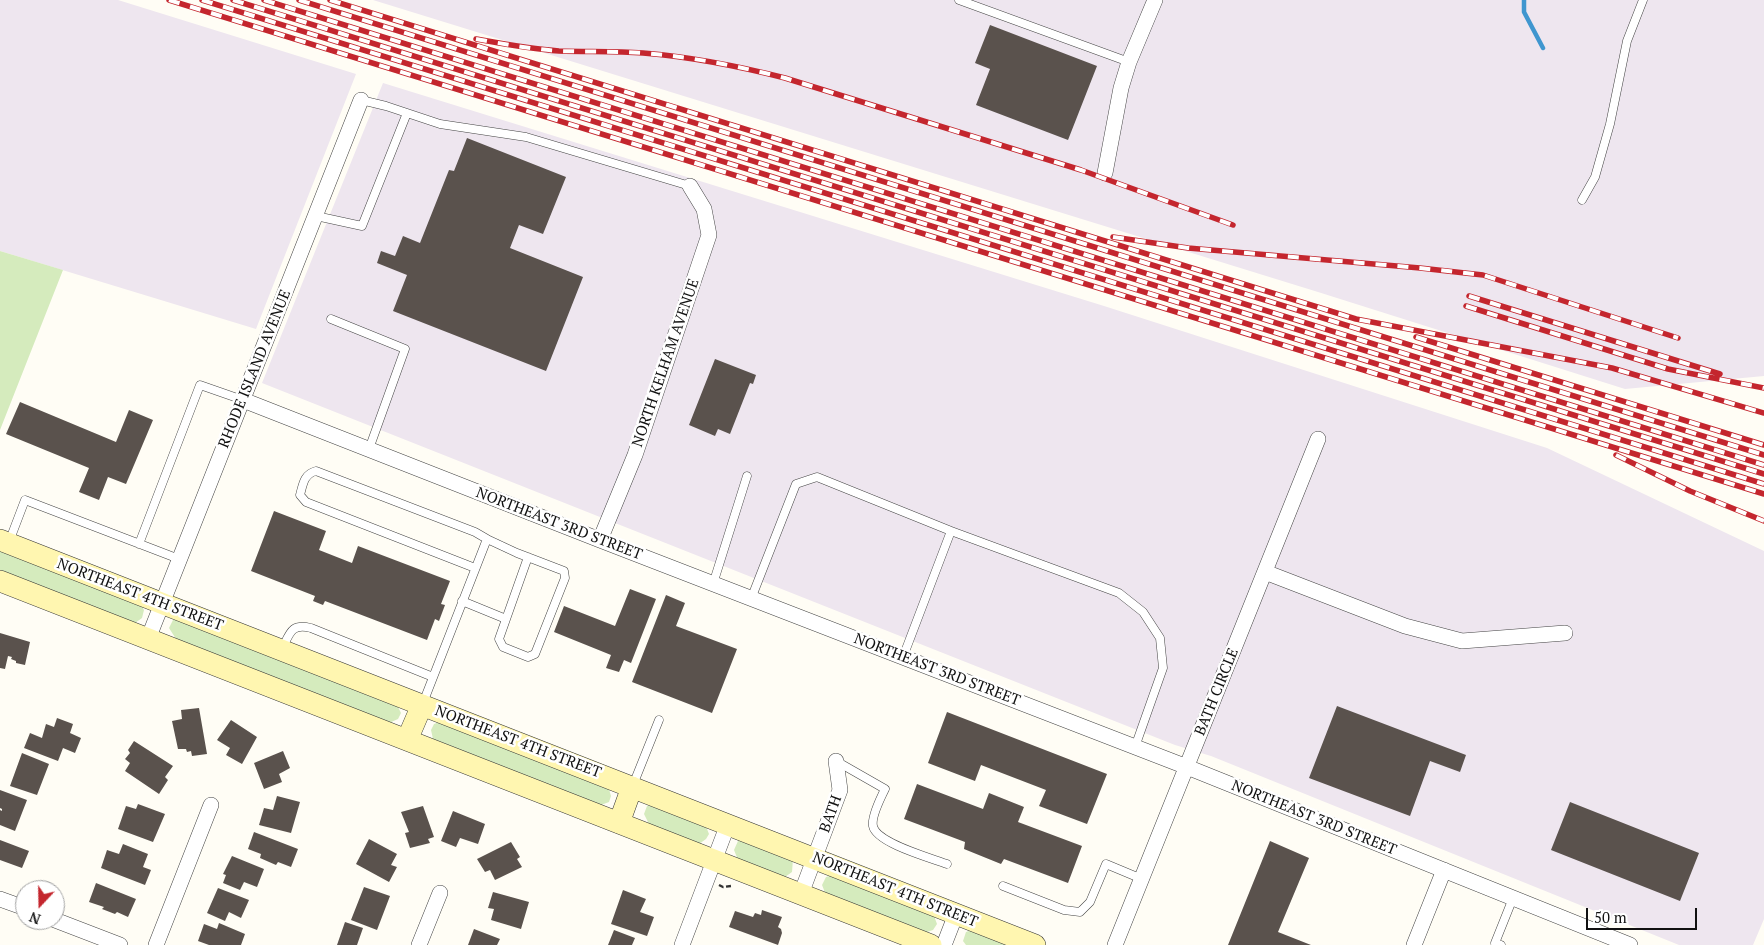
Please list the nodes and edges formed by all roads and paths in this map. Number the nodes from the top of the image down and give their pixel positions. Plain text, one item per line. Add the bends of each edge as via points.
1 (960, 0) edge
2 (1155, 0) edge
3 (1643, 0) edge
4 (1129, 62) junction
5 (362, 100) joint
6 (407, 113) junction
7 (1106, 173) dead end
8 (690, 186) joint
9 (1582, 200) dead end
10 (316, 216) junction
11 (331, 319) dead end
12 (242, 400) junction
13 (1318, 439) dead end
14 (369, 449) junction
15 (747, 476) dead end
16 (951, 531) junction
17 (487, 539) junction
18 (600, 540) junction
19 (4, 541) edge
20 (139, 544) junction
21 (528, 557) junction
22 (179, 559) junction
23 (475, 568) junction
24 (1265, 572) junction
25 (0, 581) edge
26 (713, 584) junction
27 (752, 599) junction
28 (462, 601) junction
29 (162, 603) junction
30 (506, 620) junction
31 (1565, 633) dead end
32 (148, 638) junction
33 (281, 650) junction
34 (904, 657) junction
35 (432, 677) junction
36 (422, 705) junction
37 (659, 720) dead end
38 (407, 740) junction
39 (1135, 746) junction
40 (836, 762) joint
41 (1187, 767) junction
42 (632, 787) junction
43 (211, 805) dead end
44 (619, 823) junction
45 (728, 824) junction
46 (816, 859) junction
47 (714, 860) junction
48 (947, 864) dead end
49 (1444, 870) junction
50 (1142, 879) junction
51 (1003, 886) dead end
52 (440, 893) dead end
53 (801, 894) junction
54 (1513, 898) junction
55 (0, 899) edge
56 (15, 904) edge
57 (956, 914) junction
58 (65, 924) edge
59 (1626, 944) edge
60 (120, 945) edge
61 (156, 945) edge
62 (419, 945) edge
63 (682, 945) edge
64 (931, 945) edge
65 (944, 945) edge
66 (1035, 945) edge
67 (1115, 945) edge
68 (1414, 945) edge
69 (1501, 945) edge

1 - 4 lane
2 - 4 street
3 - 9 lane via 1627,42 1595,177
4 - 7 street via 1121,88
5 - 6 lane
5 - 10 street, RHODE ISLAND AVENUE
6 - 8 lane via 440,124 526,137
6 - 10 lane via 362,226
8 - 18 street, NORTH KELHAM AVENUE via 704,210 709,236 634,455
10 - 12 street, RHODE ISLAND AVENUE
11 - 14 lane via 406,349
12 - 14 street, NORTHEAST 3RD STREET
12 - 20 lane via 200,385
12 - 22 street, RHODE ISLAND AVENUE
13 - 24 street, BATH CIRCLE
14 - 18 street, NORTHEAST 3RD STREET
15 - 26 lane
16 - 27 lane via 817,477 796,484
16 - 34 lane
16 - 39 lane via 1119,593 1143,612 1160,638 1163,668
17 - 21 lane
17 - 23 lane
17 - 23 lane via 316,471 305,478 300,495 306,502
18 - 26 street, NORTHEAST 3RD STREET
19 - 20 lane via 25,500
19 - 29 main road, NORTHEAST 4TH STREET
20 - 22 lane
21 - 30 lane
21 - 30 lane via 564,571 565,578 534,654 528,657 503,647 499,638
22 - 29 street, RHODE ISLAND AVENUE
23 - 28 lane
24 - 31 street via 1405,626 1462,641
24 - 41 street, BATH CIRCLE
25 - 32 main road
26 - 27 street, NORTHEAST 3RD STREET
27 - 34 street, NORTHEAST 3RD STREET
28 - 30 lane
28 - 35 lane
29 - 32 street, RHODE ISLAND AVENUE
29 - 33 main road, NORTHEAST 4TH STREET
32 - 38 main road
33 - 35 lane via 291,632 301,626
33 - 36 main road, NORTHEAST 4TH STREET
34 - 39 street, NORTHEAST 3RD STREET
35 - 36 lane
36 - 38 main road
36 - 42 main road, NORTHEAST 4TH STREET
37 - 42 lane
38 - 44 main road
39 - 41 street, NORTHEAST 3RD STREET
40 - 46 street, BATH via 840,790
40 - 48 lane via 885,789 873,820 877,834 886,841
41 - 49 street, NORTHEAST 3RD STREET
41 - 50 street, BATH CIRCLE
42 - 44 main road
42 - 45 main road, NORTHEAST 4TH STREET
43 - 61 street
44 - 47 main road
45 - 46 main road, NORTHEAST 4TH STREET
45 - 47 street
46 - 53 street, BATH
46 - 57 main road, NORTHEAST 4TH STREET
47 - 53 main road
47 - 63 street
49 - 54 street, NORTHEAST 3RD STREET
49 - 68 street
50 - 51 lane via 1106,864 1090,902 1080,912 1064,910
50 - 67 street, BATH CIRCLE
52 - 62 street
53 - 64 main road
54 - 59 street, NORTHEAST 3RD STREET
54 - 69 lane via 1496,943
55 - 56 street
57 - 65 street
57 - 66 main road, NORTHEAST 4TH STREET
58 - 60 street

